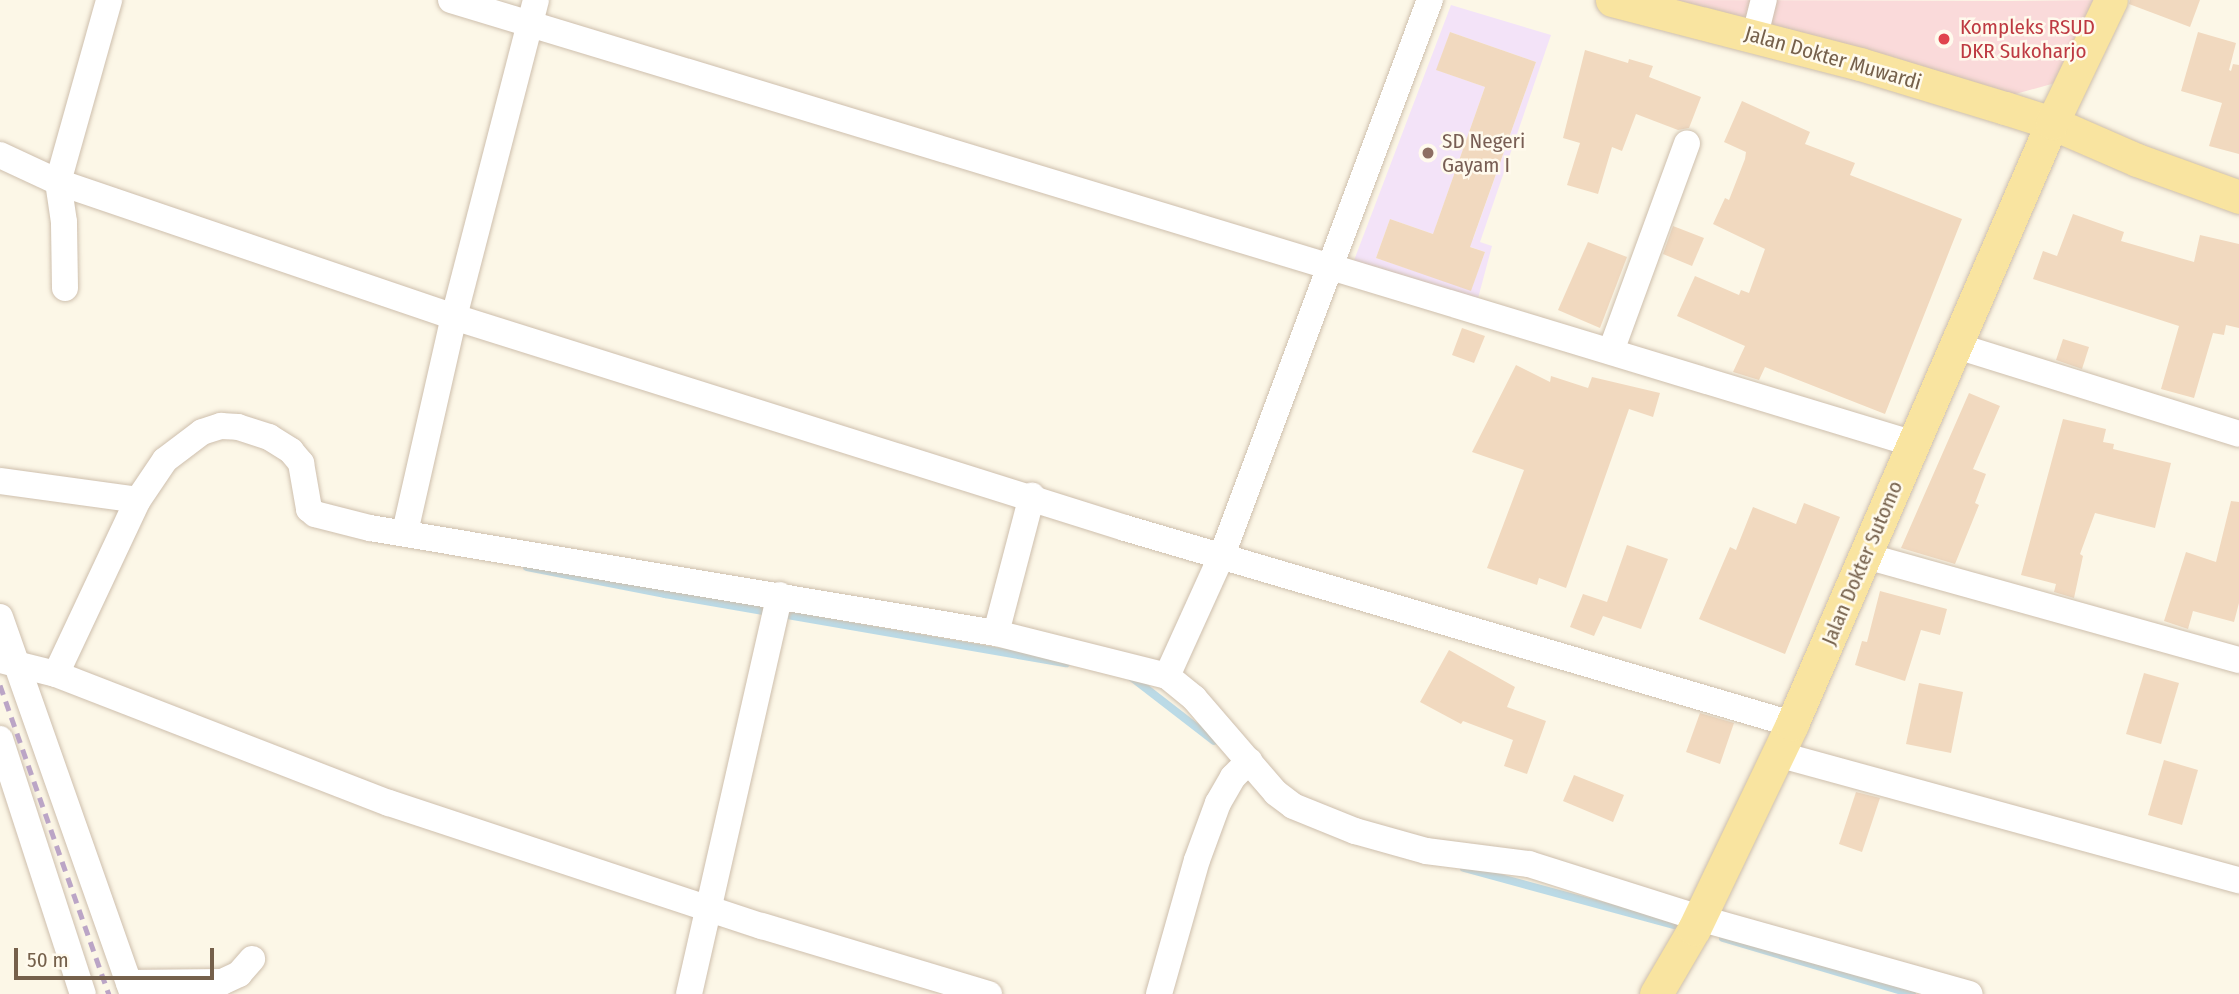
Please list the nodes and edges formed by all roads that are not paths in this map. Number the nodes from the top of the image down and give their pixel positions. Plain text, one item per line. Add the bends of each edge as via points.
1 (109, 0) edge
2 (451, 0) edge
3 (1430, 0) edge
4 (1612, 0) edge
5 (1764, 0) edge
6 (2111, 0) edge
7 (533, 12) edge
8 (1755, 36) junction
9 (2052, 123) junction
10 (1687, 143) dead end
11 (0, 155) edge
12 (58, 182) junction
13 (2239, 197) edge
14 (1330, 267) junction
15 (65, 288) dead end
16 (454, 317) junction
17 (1957, 346) junction
18 (1611, 351) junction
19 (2239, 434) edge
20 (1914, 444) junction
21 (0, 481) edge
22 (1032, 496) junction
23 (138, 500) junction
24 (405, 532) junction
25 (1222, 555) junction
26 (1866, 556) junction
27 (777, 607) junction
28 (0, 617) edge
29 (996, 633) junction
30 (2239, 660) edge
31 (7, 662) edge
32 (56, 674) junction
33 (1167, 676) junction
34 (1792, 724) junction
35 (0, 739) edge
36 (1777, 754) junction
37 (1242, 768) junction
38 (10, 771) junction
39 (0, 796) edge
40 (2239, 880) edge
41 (710, 907) junction
42 (1699, 918) junction
43 (252, 959) dead end
44 (131, 989) edge
45 (83, 994) edge
46 (690, 994) edge
47 (989, 994) edge
48 (1159, 994) edge
49 (1656, 994) edge
50 (1970, 994) edge

1 - 12 street
2 - 7 street
3 - 14 street
4 - 8 main road, Jalan Dokter Muwardi
5 - 8 street
6 - 9 main road, Jalan Dokter Sutomo
7 - 14 street
7 - 16 street
8 - 9 main road, Jalan Dokter Muwardi
9 - 13 main road, Jalan Dokter Muwardi
9 - 17 main road, Jalan Dokter Sutomo
10 - 18 street
11 - 12 street
12 - 15 street
12 - 16 street
14 - 18 street
14 - 25 street
16 - 22 street
16 - 24 street
17 - 19 street
17 - 20 main road, Jalan Dokter Sutomo
18 - 20 street
20 - 26 main road, Jalan Dokter Sutomo
21 - 23 street
22 - 25 street
22 - 29 street
23 - 24 street via 165,460 202,432 238,427 269,437 291,451 301,463 309,509 315,514
23 - 32 street
24 - 27 street
25 - 33 street
25 - 34 street
26 - 30 street
26 - 34 main road, Jalan Dokter Sutomo
27 - 29 street
27 - 41 street
28 - 31 street
29 - 33 street
31 - 32 street
31 - 44 street
32 - 41 street via 389,803
33 - 37 street via 1194,698
34 - 36 main road, Jalan Dokter Sutomo
35 - 38 street
36 - 40 street
36 - 42 main road, Jalan Dokter Sutomo
37 - 42 street via 1293,806 1355,831 1426,851 1529,864
37 - 48 street via 1218,803 1197,860
38 - 39 street
38 - 45 street
41 - 46 street
41 - 47 street
42 - 49 main road, Jalan Dokter Sutomo
42 - 50 street
43 - 44 street via 239,974 222,982

